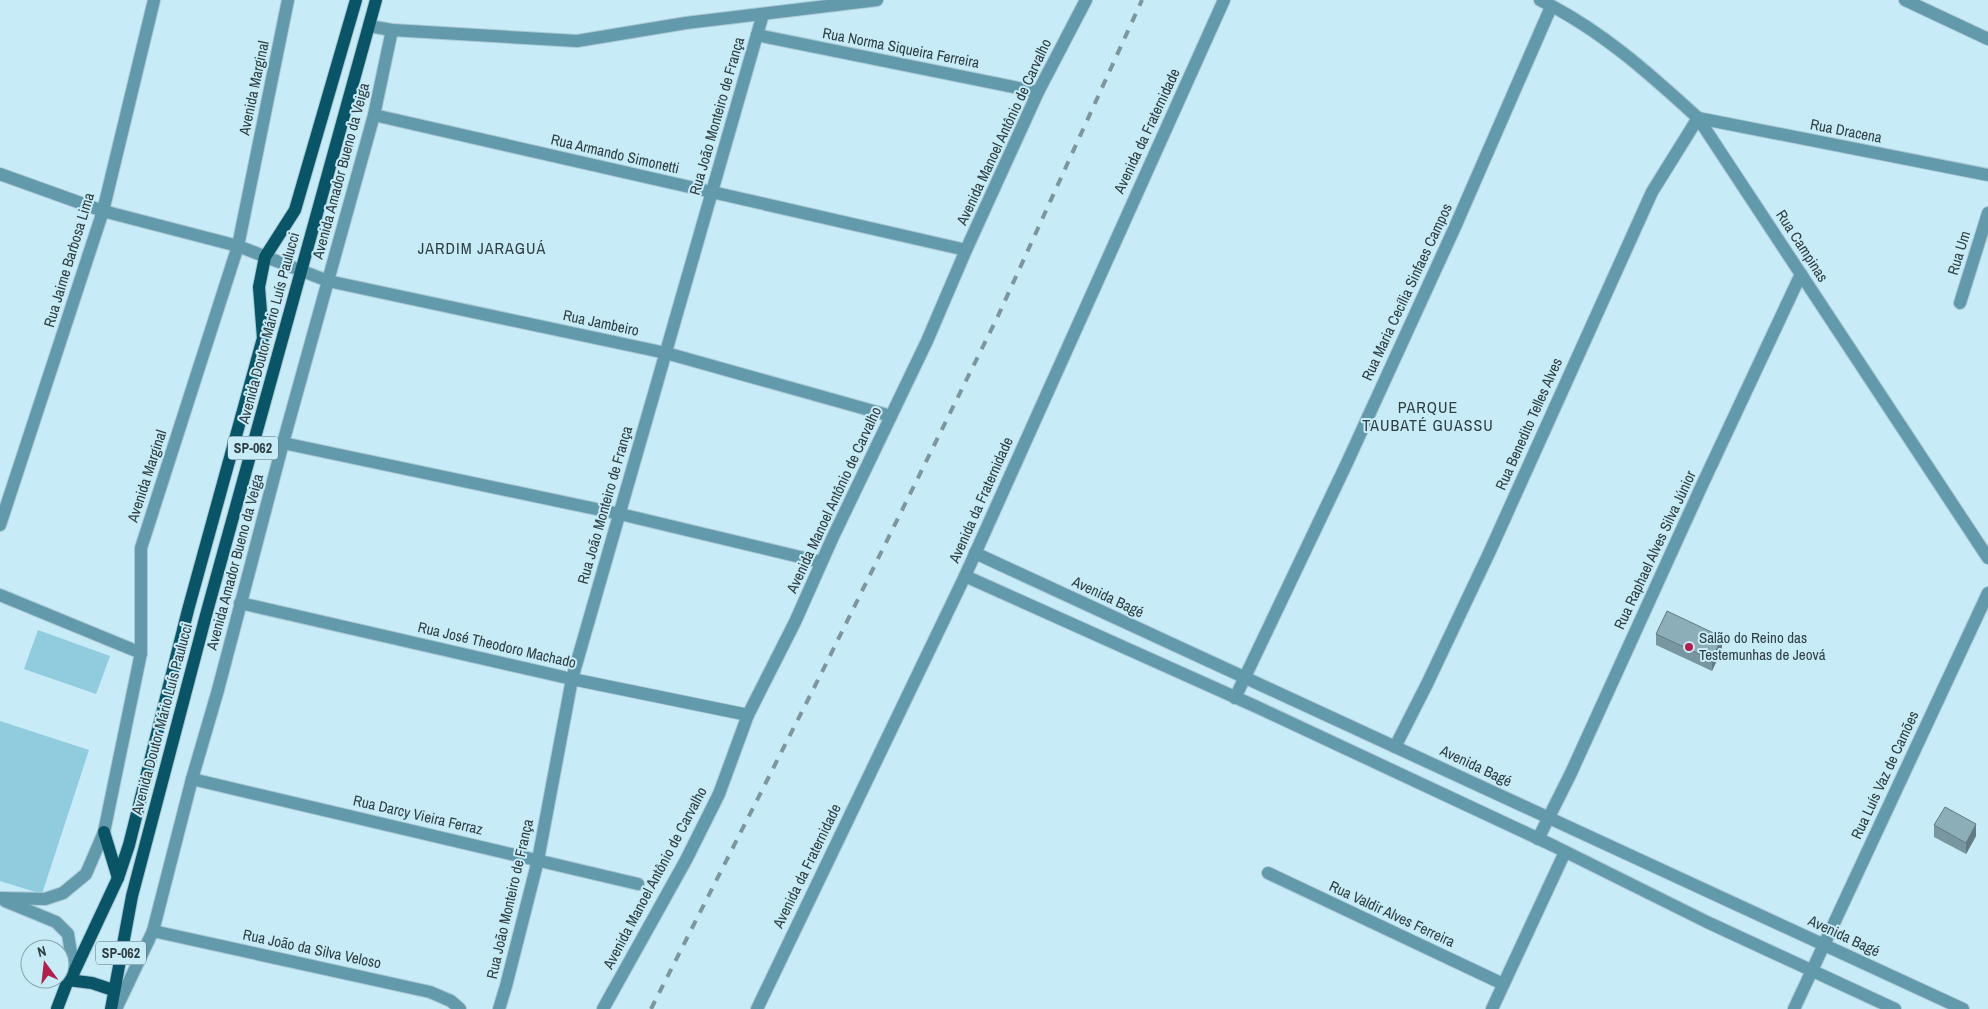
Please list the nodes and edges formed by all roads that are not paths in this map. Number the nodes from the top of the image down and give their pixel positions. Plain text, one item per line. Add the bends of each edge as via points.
1 (154, 0) edge
2 (288, 0) edge
3 (356, 0) edge
4 (376, 0) edge
5 (877, 0) edge
6 (1086, 0) edge
7 (1224, 0) edge
8 (1540, 0) edge
9 (1905, 0) edge
10 (1552, 7) junction
11 (763, 14) junction
12 (369, 26) junction
13 (392, 30) junction
14 (757, 35) junction
15 (1988, 39) edge
16 (1038, 92) junction
17 (374, 115) junction
18 (1698, 118) junction
19 (0, 174) edge
20 (1988, 175) edge
21 (712, 193) junction
22 (103, 211) junction
23 (1988, 213) edge
24 (238, 246) junction
25 (966, 250) junction
26 (265, 257) junction
27 (301, 272) junction
28 (1801, 274) junction
29 (328, 281) junction
30 (1960, 303) dead end
31 (666, 353) junction
32 (891, 416) junction
33 (283, 443) junction
34 (620, 514) junction
35 (0, 525) edge
36 (975, 553) junction
37 (1988, 558) edge
38 (821, 562) junction
39 (965, 576) junction
40 (1988, 593) edge
41 (0, 595) edge
42 (240, 603) junction
43 (141, 653) junction
44 (1244, 678) junction
45 (572, 679) junction
46 (1235, 698) junction
47 (748, 715) junction
48 (1395, 747) junction
49 (192, 779) junction
50 (1549, 818) junction
51 (104, 832) junction
52 (1538, 839) junction
53 (1565, 852) junction
54 (538, 860) junction
55 (1268, 873) dead end
56 (118, 878) junction
57 (638, 884) dead end
58 (0, 898) edge
59 (153, 931) junction
60 (1824, 945) junction
61 (1811, 971) junction
62 (71, 976) junction
63 (1503, 984) junction
64 (114, 990) junction
65 (56, 1009) edge
66 (111, 1009) edge
67 (116, 1009) edge
68 (460, 1009) edge
69 (499, 1009) edge
70 (603, 1009) edge
71 (757, 1009) edge
72 (1492, 1009) edge
73 (1794, 1009) edge
74 (1894, 1009) edge
75 (1963, 1009) edge

1 - 22 street, Rua Jaime Barbosa Lima
2 - 24 street, Avenida Marginal
3 - 26 main road, Avenida Doutor Mário Luís Paulucci / SP-062 via 295,210
4 - 12 main road, Avenida Doutor Mário Luís Paulucci / SP-062
5 - 11 street
6 - 16 street, Avenida Manoel Antônio de Carvalho
7 - 36 street, Avenida da Fraternidade
8 - 10 street, Rua Campinas
9 - 15 street
10 - 18 street, Rua Campinas via 1610,42
10 - 44 street, Rua Maria Cecília Sinfaes Campos via 1346,465
11 - 13 street via 576,41
11 - 14 street, Rua João Monteiro de França
12 - 13 street
12 - 27 main road, Avenida Doutor Mário Luís Paulucci / SP-062
13 - 17 street, Avenida Amador Bueno da Veiga
14 - 16 street, Rua Norma Siqueira Ferreira
14 - 21 street, Rua João Monteiro de França
16 - 25 street, Avenida Manoel Antônio de Carvalho
17 - 21 street, Rua Armando Simonetti
17 - 29 street, Avenida Amador Bueno da Veiga
18 - 20 street, Rua Dracena
18 - 28 street, Rua Campinas
18 - 48 street, Rua Benedito Telles Alves via 1652,192 1490,551
19 - 22 street, Rua Jambeiro
21 - 25 street, Rua Armando Simonetti
21 - 31 street, Rua João Monteiro de França
22 - 24 street, Rua Jambeiro
22 - 35 street, Rua Jaime Barbosa Lima
23 - 30 street, Rua Um
24 - 26 street, Rua Jambeiro
24 - 43 street, Avenida Marginal via 141,548
25 - 32 street, Avenida Manoel Antônio de Carvalho
26 - 27 street, Rua Jambeiro
26 - 56 main road, Avenida Doutor Mário Luís Paulucci / SP-062 via 259,286 263,338
27 - 29 street, Rua Jambeiro
27 - 64 main road, Avenida Doutor Mário Luís Paulucci / SP-062 via 132,896
28 - 37 street, Rua Campinas
28 - 50 street, Rua Raphael Alves Silva Júnior
29 - 31 street, Rua Jambeiro
29 - 33 street, Avenida Amador Bueno da Veiga
31 - 32 street, Rua Jambeiro
31 - 34 street, Rua João Monteiro de França
32 - 38 street, Avenida Manoel Antônio de Carvalho
33 - 34 street
33 - 42 street, Avenida Amador Bueno da Veiga
34 - 38 street
34 - 45 street, Rua João Monteiro de França
36 - 39 street, Avenida da Fraternidade
36 - 44 street, Avenida Bagé
38 - 47 street, Avenida Manoel Antônio de Carvalho
39 - 46 street
39 - 71 street, Avenida da Fraternidade
40 - 60 street, Rua Luís Vaz de Camões
41 - 43 street
42 - 45 street, Rua José Theodoro Machado
42 - 49 street, Avenida Amador Bueno da Veiga
43 - 51 street, Avenida Marginal
44 - 46 street, Rua Maria Cecília Sinfaes Campos
44 - 48 street, Avenida Bagé
45 - 47 street, Rua José Theodoro Machado
45 - 54 street, Rua João Monteiro de França
46 - 52 street
47 - 70 street, Avenida Manoel Antônio de Carvalho via 719,794
48 - 50 street, Avenida Bagé
49 - 54 street, Rua Darcy Vieira Ferraz
49 - 59 street, Avenida Amador Bueno da Veiga
50 - 52 street, Rua Raphael Alves Silva Júnior
50 - 60 street, Avenida Bagé
51 - 56 main road
51 - 58 street, Avenida Marginal via 86,874 62,894 45,899
52 - 53 street
53 - 61 street
53 - 63 street
54 - 57 street, Rua Darcy Vieira Ferraz
54 - 69 street, Rua João Monteiro de França
55 - 63 street, Rua Valdir Alves Ferreira
56 - 62 main road, SP-062
58 - 62 street via 56,922 68,934
59 - 67 street, Avenida Amador Bueno da Veiga
59 - 68 street, Rua João da Silva Veloso via 421,990 451,1001
60 - 61 street, Rua Luís Vaz de Camões
60 - 75 street, Avenida Bagé
61 - 73 street, Rua Luís Vaz de Camões
61 - 74 street
62 - 64 main road, SP-062
62 - 65 main road, SP-062
63 - 72 street
64 - 66 main road, SP-062

